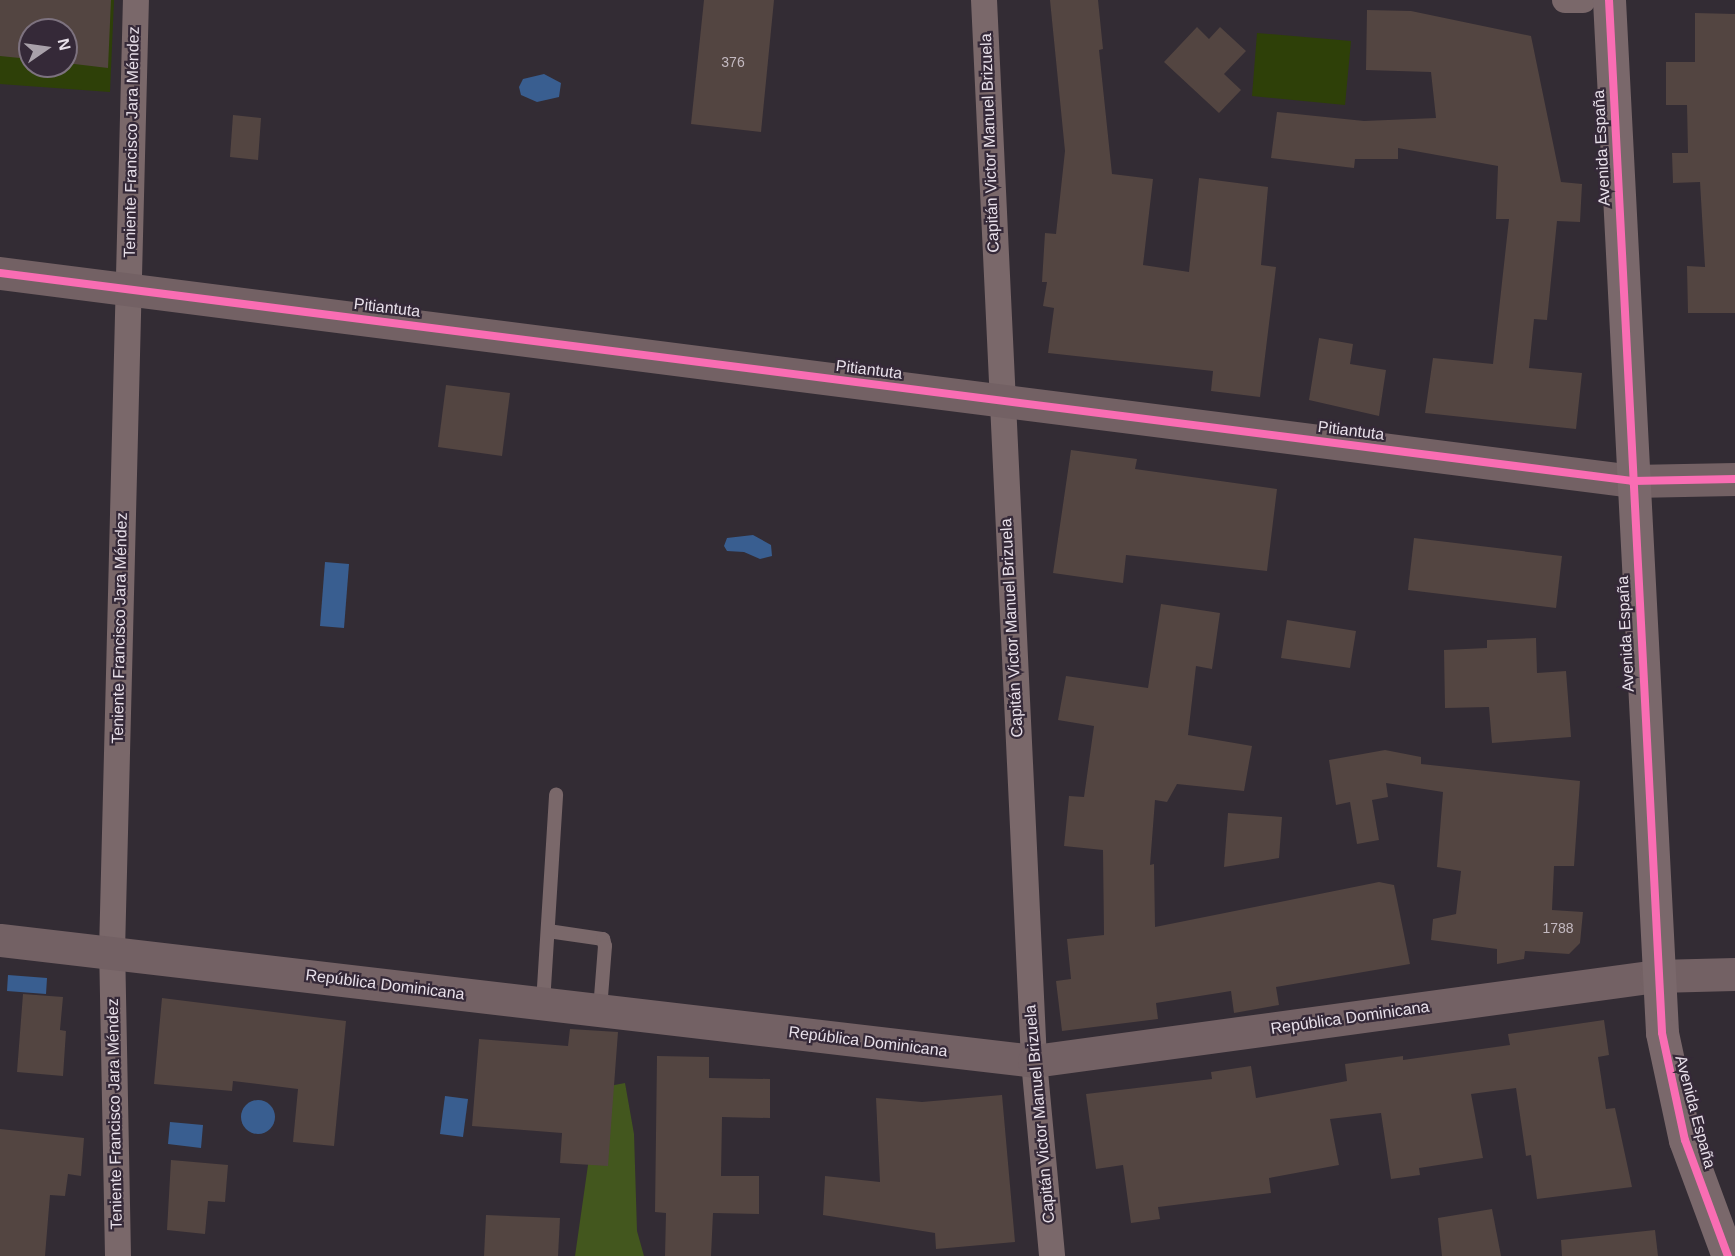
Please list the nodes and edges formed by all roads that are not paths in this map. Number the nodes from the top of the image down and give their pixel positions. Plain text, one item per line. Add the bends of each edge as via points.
1 (136, 0) edge
2 (984, 0) edge
3 (1565, 0) edge
4 (1583, 0) edge
5 (1609, 0) edge
6 (0, 273) edge
7 (129, 289) junction
8 (1001, 400) junction
9 (1735, 479) edge
10 (1632, 481) junction
11 (556, 794) dead end
12 (548, 931) junction
13 (0, 940) edge
14 (112, 952) junction
15 (1735, 974) edge
16 (1656, 976) junction
17 (543, 1003) junction
18 (600, 1010) junction
19 (1034, 1061) junction
20 (118, 1256) edge
21 (1052, 1256) edge
22 (1728, 1256) edge

1 - 7 street, Teniente Francisco Jara Méndez
2 - 8 street, Capitán Victor Manuel Brizuela
3 - 4 street
5 - 10 main road, Avenida España
6 - 7 street, Pitiantuta
7 - 8 street, Pitiantuta
7 - 14 street, Teniente Francisco Jara Méndez
8 - 10 street, Pitiantuta
8 - 19 street, Capitán Victor Manuel Brizuela
9 - 10 street, Pitiantuta
10 - 16 main road, Avenida España
11 - 12 lane
12 - 17 lane
12 - 18 lane via 603,939
13 - 14 street, República Dominicana
14 - 17 street, República Dominicana
14 - 20 street, Teniente Francisco Jara Méndez
15 - 16 street, República Dominicana
16 - 19 street, República Dominicana
16 - 22 main road, Avenida España via 1670,1084 1685,1140
17 - 18 street, República Dominicana
18 - 19 street, República Dominicana
19 - 21 street, Capitán Victor Manuel Brizuela

